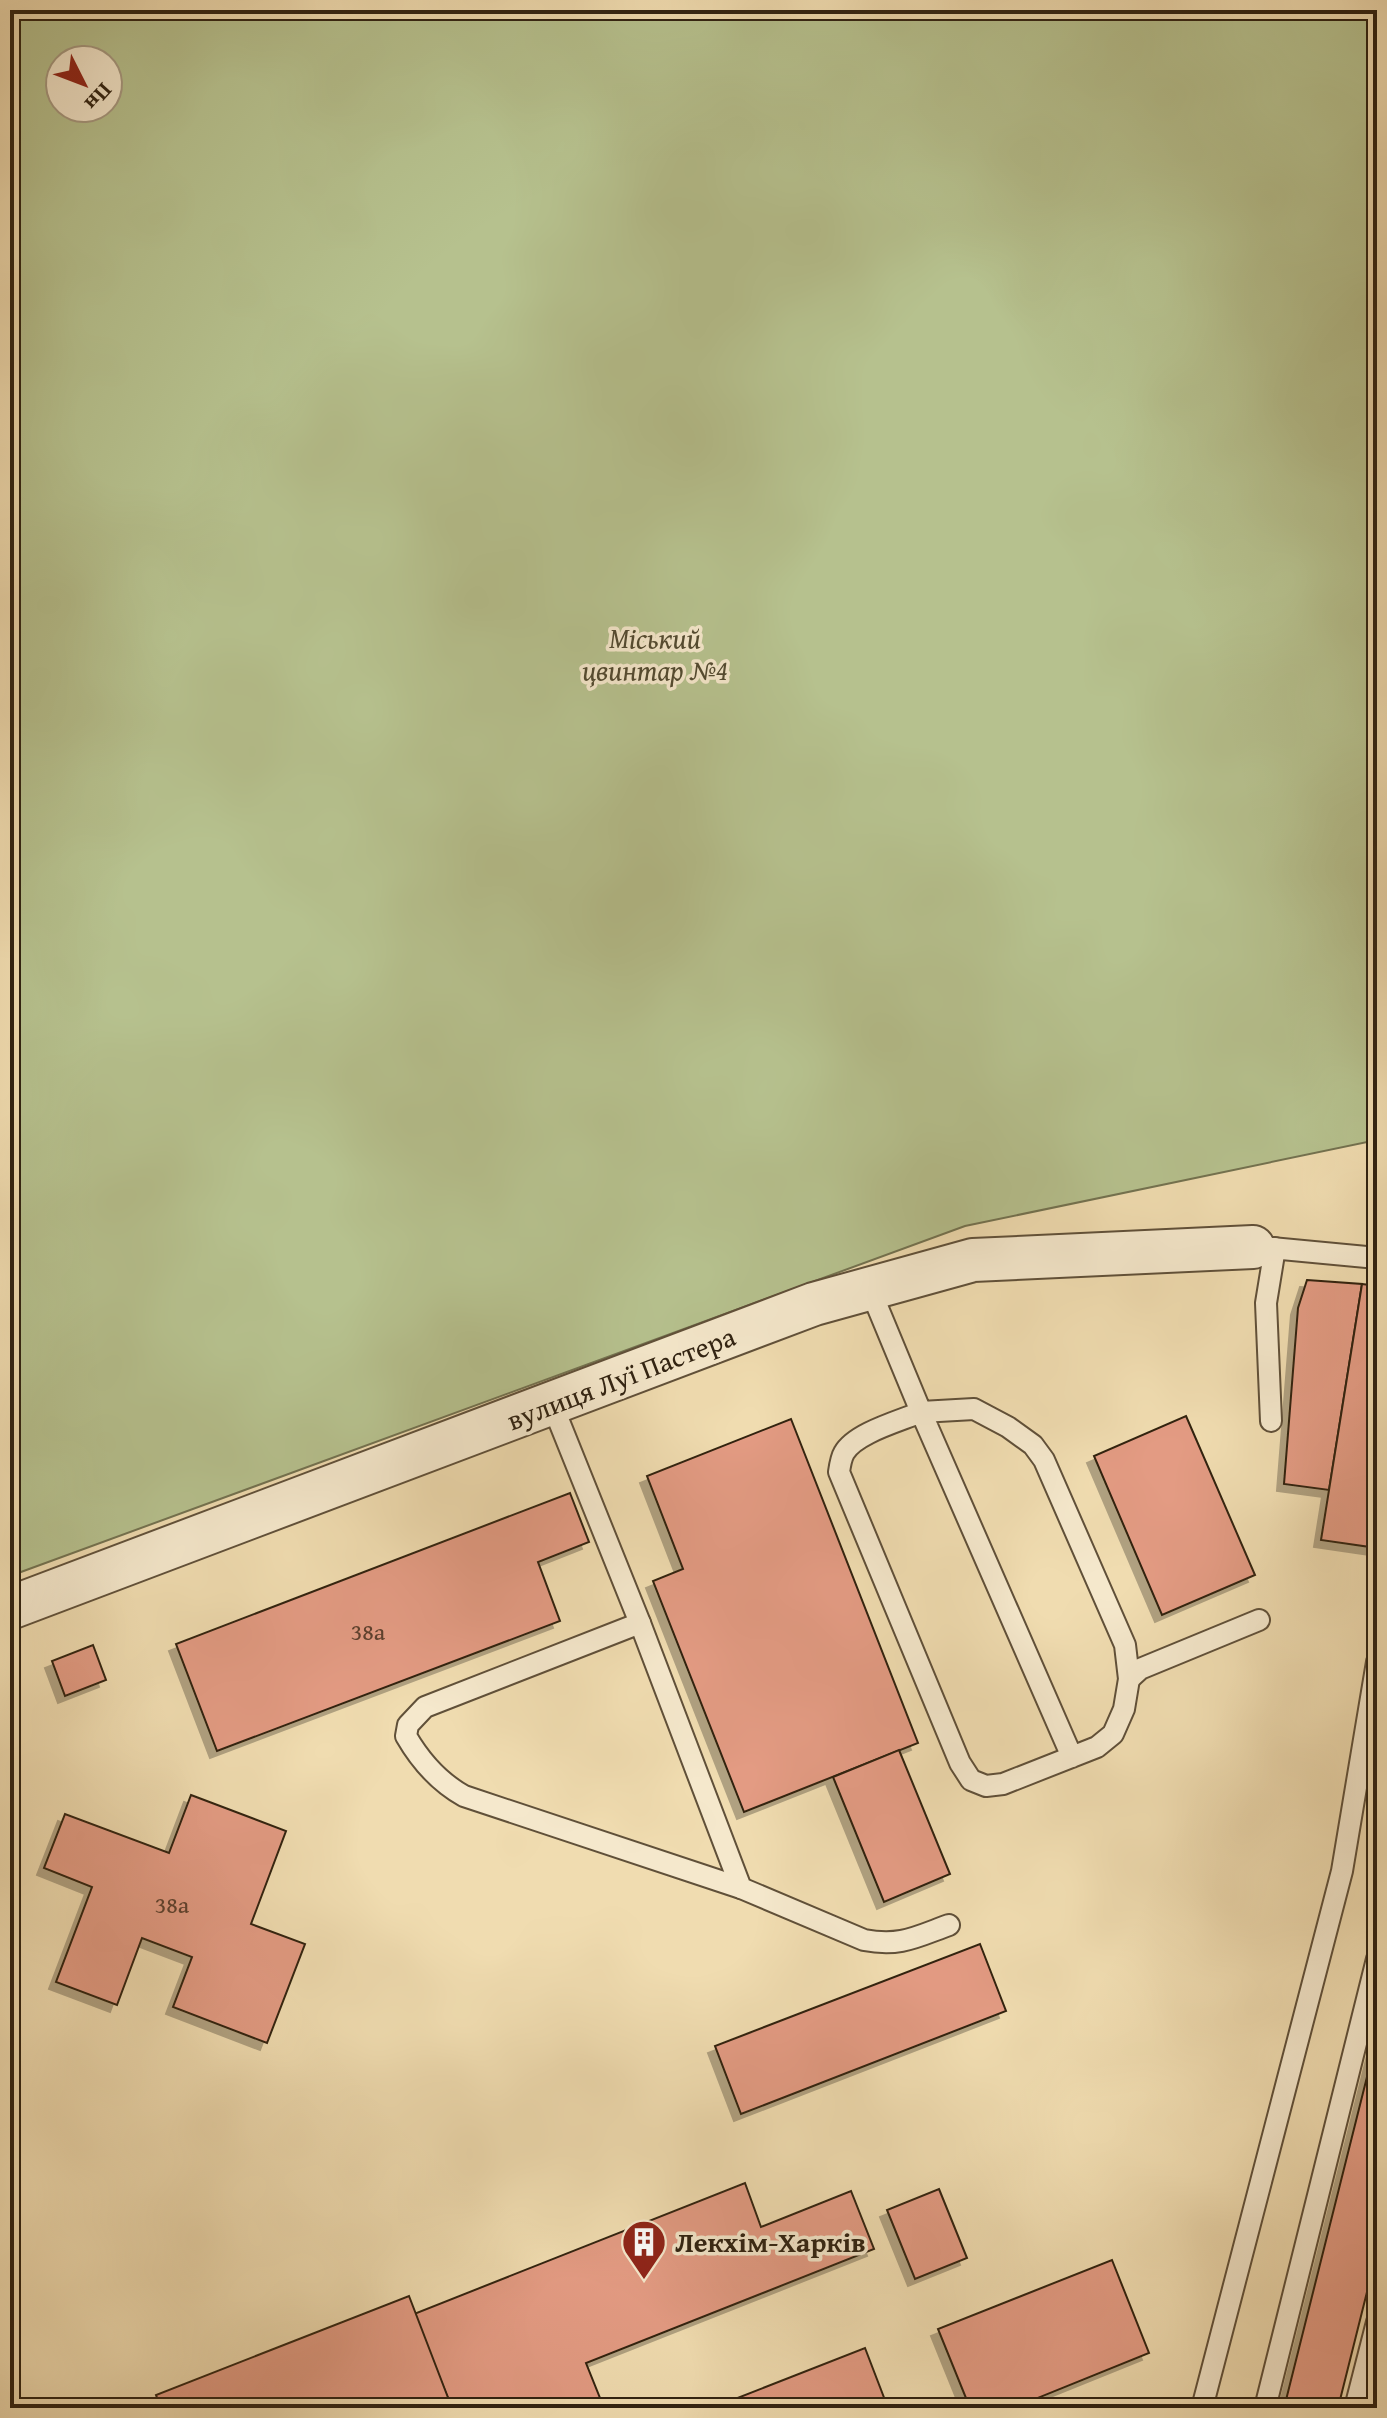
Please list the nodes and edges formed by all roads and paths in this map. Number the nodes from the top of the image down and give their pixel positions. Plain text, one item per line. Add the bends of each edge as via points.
1 (1264, 1248) junction
2 (1377, 1258) edge
3 (870, 1289) junction
4 (552, 1404) junction
5 (921, 1412) junction
6 (1271, 1421) dead end
7 (10, 1608) edge
8 (1259, 1620) dead end
9 (640, 1623) junction
10 (1377, 1662) edge
11 (1129, 1679) junction
12 (1072, 1757) junction
13 (741, 1888) junction
14 (949, 1925) dead end
15 (1377, 1959) edge
16 (1377, 2322) edge
17 (1202, 2408) edge
18 (1265, 2408) edge
19 (1355, 2408) edge

1 - 2 lane
1 - 3 street, вулиця Луї Пастера via 973,1260
1 - 6 lane
3 - 4 street, вулиця Луї Пастера via 814,1304
3 - 5 lane
4 - 7 street, вулиця Луї Пастера
4 - 9 lane
5 - 11 lane via 974,1409 1033,1445 1125,1645
5 - 12 lane
5 - 12 lane via 851,1444 839,1472 960,1763 971,1780 986,1786
8 - 11 lane via 1140,1669
9 - 13 lane
9 - 13 lane via 425,1707 408,1725 406,1736 431,1771 464,1796
10 - 17 lane via 1342,1871
11 - 12 lane via 1113,1734
13 - 14 lane via 885,1944
15 - 18 lane
16 - 19 lane

